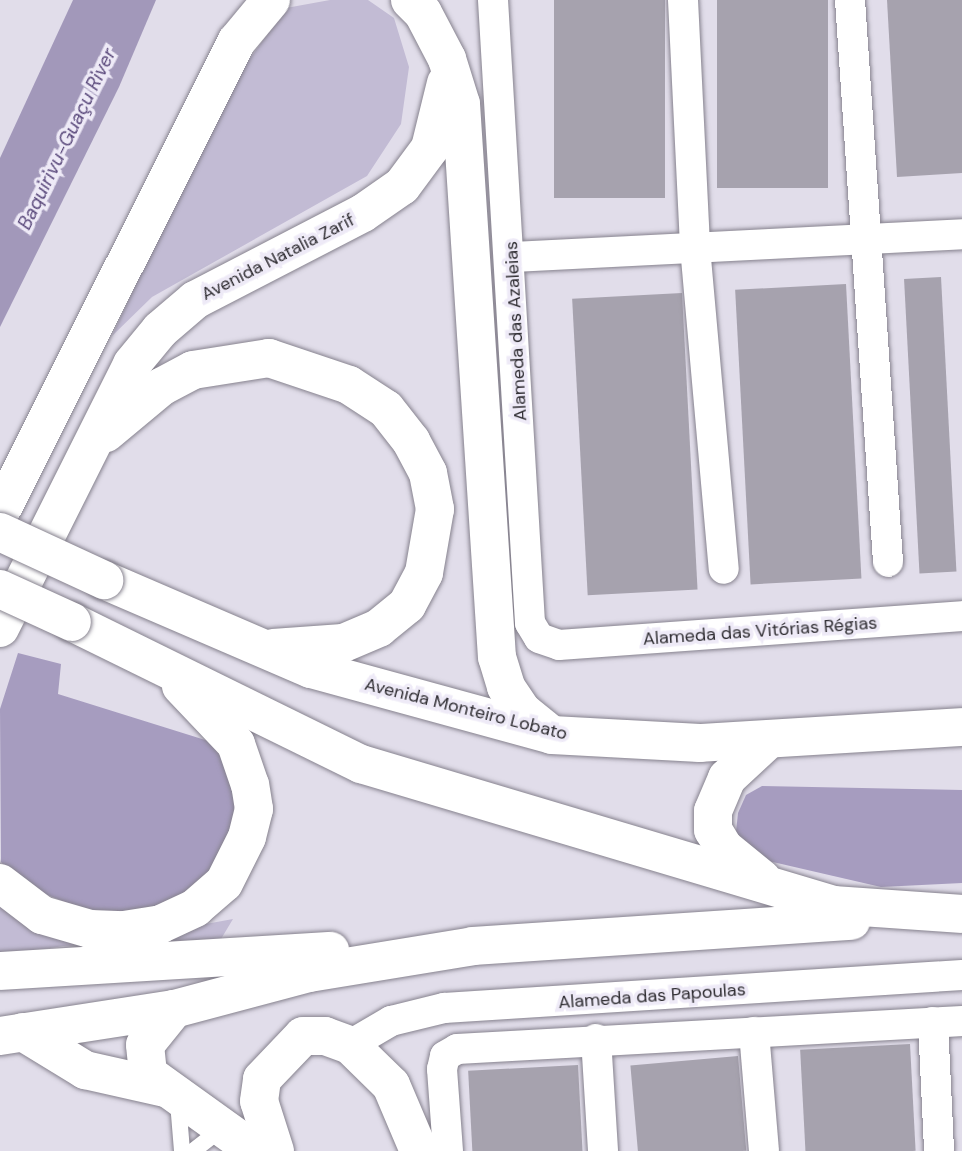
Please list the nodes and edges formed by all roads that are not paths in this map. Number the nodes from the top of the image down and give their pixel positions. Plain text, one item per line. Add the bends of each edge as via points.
1 (271, 0) edge
2 (410, 0) edge
3 (493, 0) edge
4 (683, 0) edge
5 (850, 0) edge
6 (447, 59) junction
7 (962, 234) edge
8 (866, 239) junction
9 (695, 247) junction
10 (513, 257) junction
11 (89, 448) junction
12 (0, 513) edge
13 (0, 532) edge
14 (888, 562) dead end
15 (724, 569) dead end
16 (0, 589) edge
17 (962, 616) edge
18 (0, 628) edge
19 (559, 645) joint
20 (256, 648) junction
21 (154, 660) junction
22 (962, 727) edge
23 (552, 735) junction
24 (766, 741) junction
25 (0, 883) edge
26 (779, 891) junction
27 (946, 915) edge
28 (473, 946) junction
29 (0, 971) edge
30 (962, 975) edge
31 (174, 1009) junction
32 (962, 1021) edge
33 (933, 1022) junction
34 (754, 1032) junction
35 (11, 1034) edge
36 (596, 1039) junction
37 (350, 1045) junction
38 (262, 1079) junction
39 (171, 1092) junction
40 (221, 1139) edge
41 (182, 1151) edge
42 (193, 1151) edge
43 (255, 1151) edge
44 (275, 1151) edge
45 (419, 1151) edge
46 (449, 1151) edge
47 (603, 1151) edge
48 (764, 1151) edge
49 (939, 1151) edge

1 - 12 main road via 237,41
2 - 6 main road via 423,13
3 - 10 street, Alameda das Azaleias
4 - 9 street
5 - 8 street
6 - 11 main road, Avenida Natalia Zarif via 444,106 430,148 402,186 363,213 195,300 132,364
6 - 23 main road via 461,104 492,629 506,687 522,711
7 - 8 street
8 - 9 street
8 - 14 street
9 - 10 street
9 - 15 street
10 - 19 street, Alameda das Azaleias via 530,623 539,638
11 - 18 main road, Avenida Natalia Zarif
11 - 20 main road via 161,387 229,360 269,358 312,370 349,384 386,409 428,472 435,509 424,573 407,606 379,628 343,643
13 - 20 main road, Avenida Monteiro Lobato, bridge
16 - 21 main road, bridge
17 - 19 street, Alameda das Vitórias Régias
20 - 23 main road, Avenida Monteiro Lobato via 311,669
21 - 25 main road via 236,744 250,785 254,809 247,837 224,883 172,919 124,930 90,929 42,915
21 - 26 main road via 361,764
22 - 24 main road, Avenida Monteiro Lobato
23 - 24 main road, Avenida Monteiro Lobato via 632,741
24 - 26 main road via 717,792 713,830 724,848
26 - 27 main road via 834,905
27 - 28 main road
28 - 29 main road via 441,942
28 - 31 main road via 309,973
30 - 37 street, Alameda das Papoulas via 444,1008 391,1021
31 - 35 main road
31 - 39 main road via 150,1034 143,1056 148,1073
32 - 33 street
33 - 34 street
33 - 49 street
34 - 36 street
34 - 48 street
35 - 39 main road via 85,1070
36 - 46 street via 457,1049 445,1056
36 - 47 street
37 - 38 main road via 303,1037
37 - 45 main road via 391,1085
38 - 40 main road
38 - 44 main road via 259,1101
39 - 40 main road
39 - 41 lane
40 - 42 lane
40 - 43 main road

